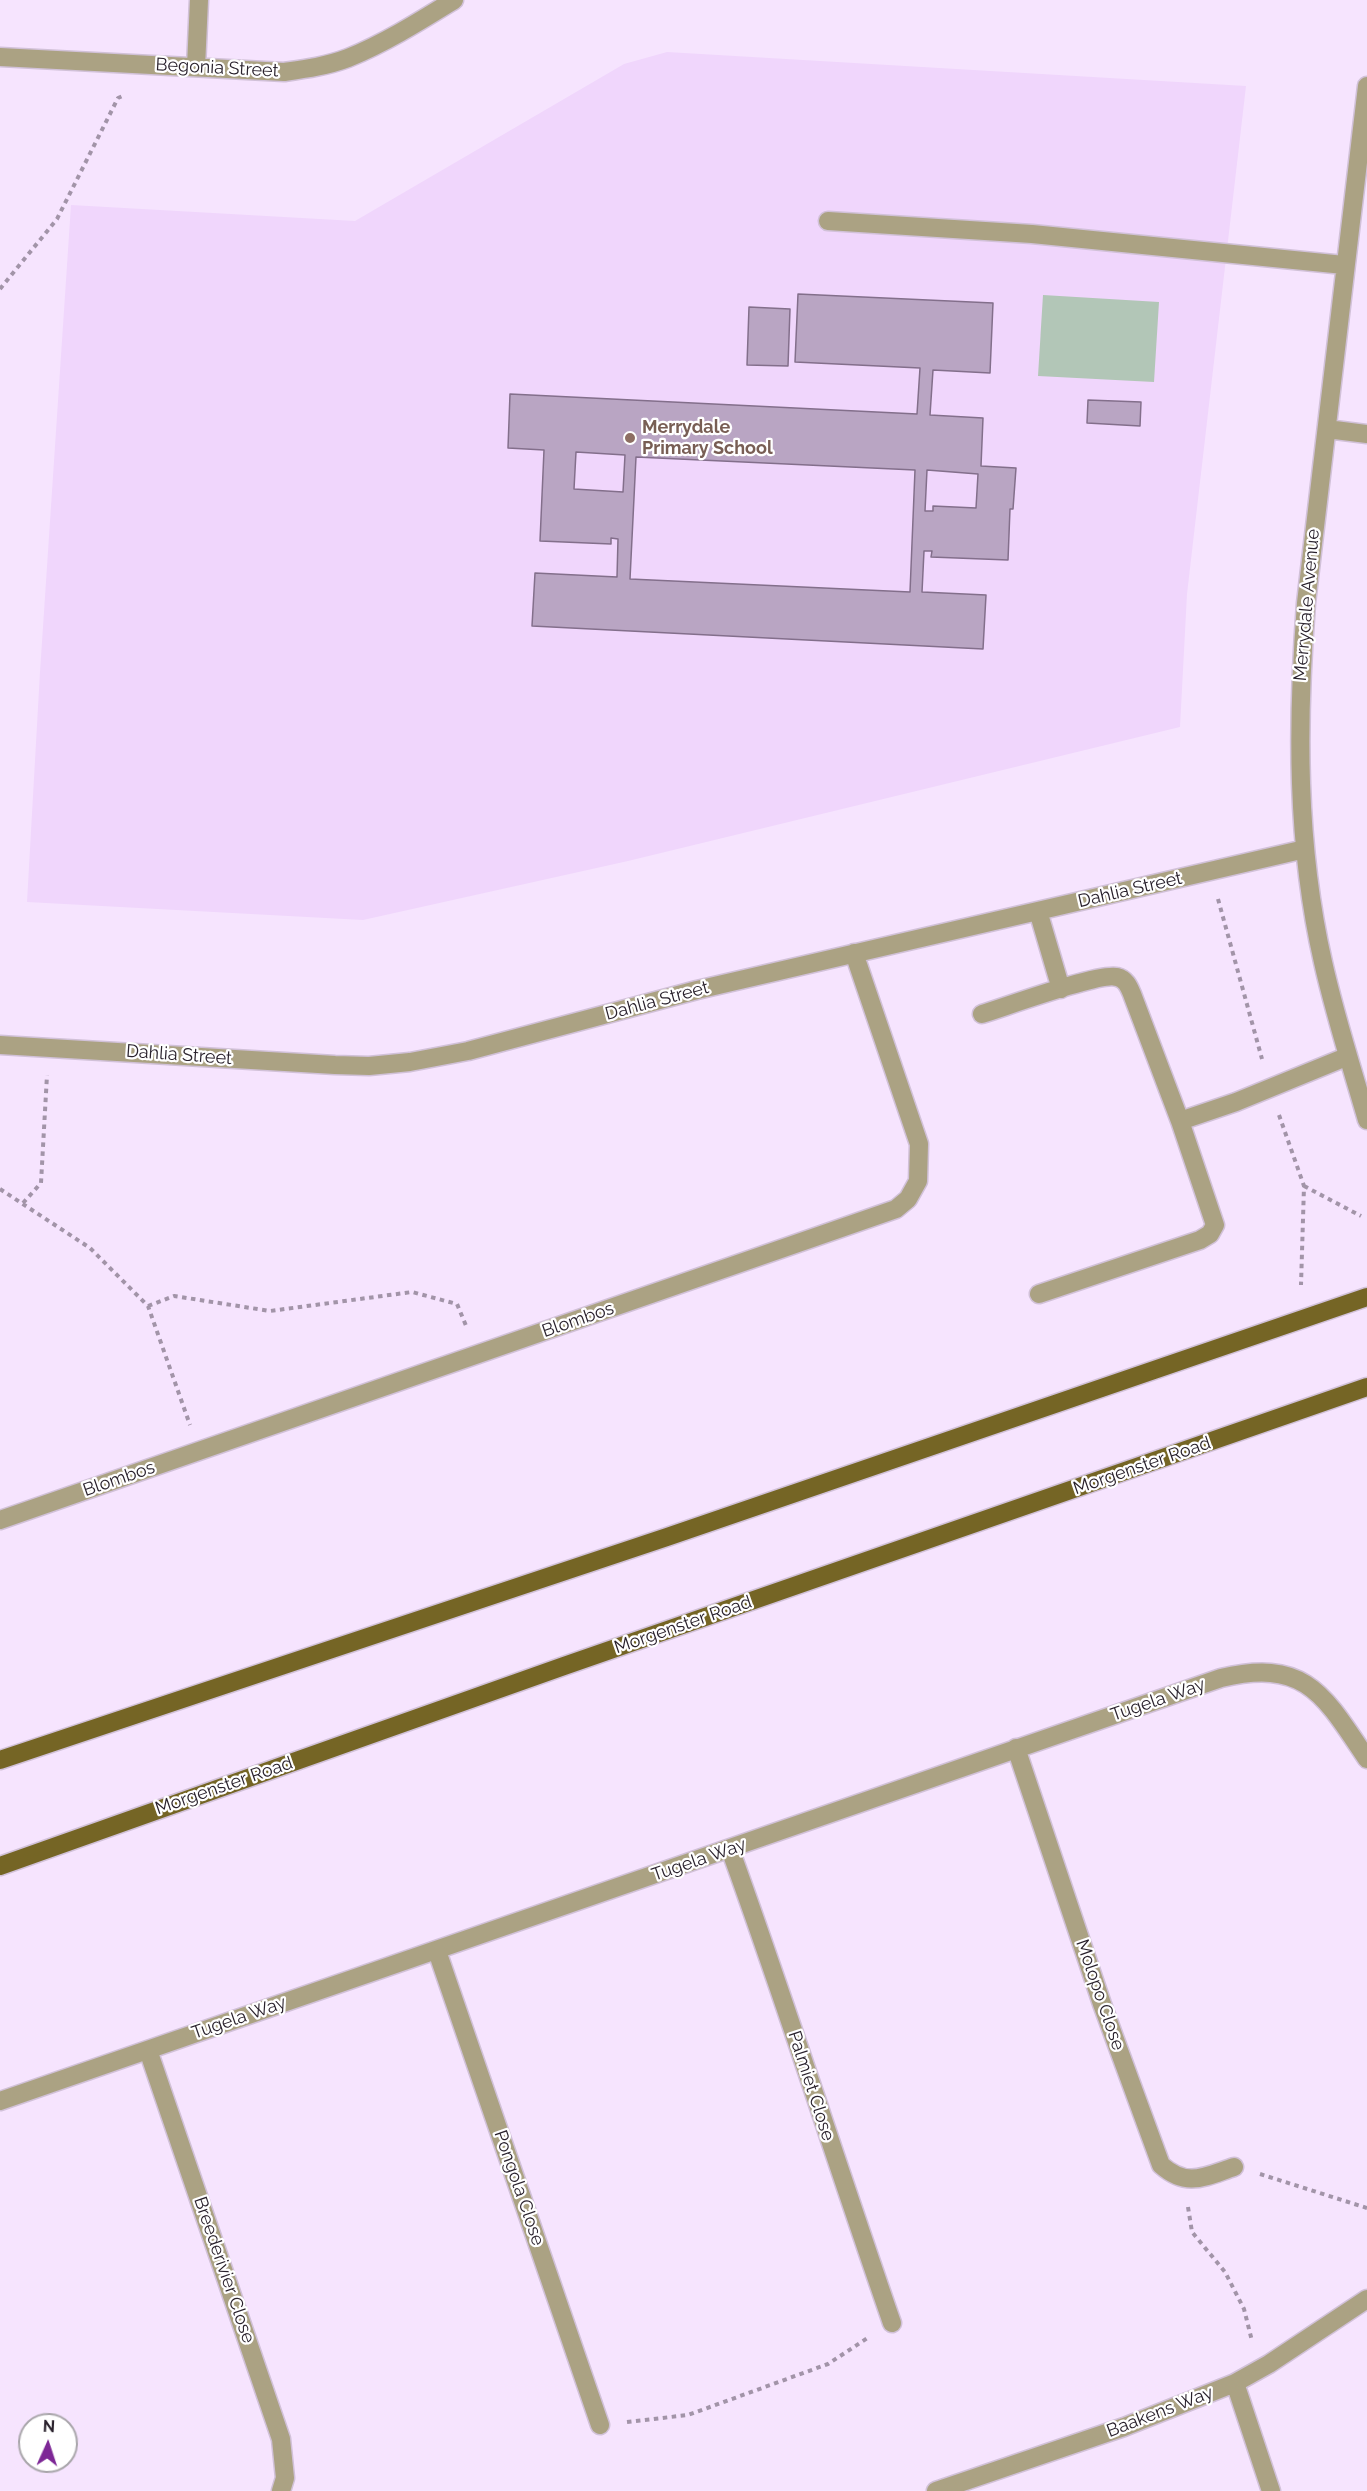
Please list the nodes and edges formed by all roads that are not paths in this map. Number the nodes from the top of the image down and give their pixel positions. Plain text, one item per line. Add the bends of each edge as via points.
1 (199, 0) edge
2 (454, 0) edge
3 (0, 57) edge
4 (196, 67) junction
5 (1367, 86) edge
6 (828, 221) dead end
7 (1344, 265) junction
8 (1327, 429) junction
9 (1367, 434) edge
10 (1305, 849) junction
11 (1038, 911) junction
12 (854, 953) junction
13 (1062, 989) junction
14 (982, 1014) dead end
15 (0, 1045) edge
16 (1346, 1057) junction
17 (1367, 1120) edge
18 (1180, 1121) junction
19 (1039, 1294) dead end
20 (1367, 1297) edge
21 (1367, 1387) edge
22 (0, 1520) edge
23 (1016, 1748) junction
24 (1367, 1759) edge
25 (0, 1760) edge
26 (729, 1849) junction
27 (0, 1866) edge
28 (437, 1951) junction
29 (148, 2049) junction
30 (0, 2101) edge
31 (1234, 2167) road end
32 (1367, 2299) edge
33 (892, 2323) road end
34 (1235, 2384) junction
35 (600, 2426) road end
36 (944, 2490) edge
37 (281, 2491) edge
38 (1271, 2491) edge

1 - 4 street
2 - 4 street, Begonia Street via 347,59 284,72
3 - 4 street, Begonia Street
5 - 7 street, Merrydale Avenue
6 - 7 street via 1032,234
7 - 8 street, Merrydale Avenue
8 - 9 street
8 - 10 street, Merrydale Avenue via 1313,530 1301,670
10 - 11 street, Dahlia Street
10 - 16 street, Merrydale Avenue via 1323,961
11 - 12 street, Dahlia Street
11 - 13 street
12 - 15 street, Dahlia Street via 468,1051 410,1062 335,1065
12 - 22 street, Blombos via 919,1144 918,1181 908,1199 896,1209
13 - 14 street
13 - 18 street via 1104,977 1124,980
16 - 17 street, Merrydale Avenue
16 - 18 street
18 - 19 street via 1215,1225 1210,1234
20 - 25 main road
21 - 27 main road, Morgenster Road
23 - 24 street, Tugela Way via 1221,1678 1259,1671 1296,1678 1319,1694
23 - 26 street, Tugela Way
23 - 31 street, Molopo Close via 1161,2165 1185,2180
26 - 28 street, Tugela Way
26 - 33 street, Palmiet Close
28 - 29 street, Tugela Way
28 - 35 street, Pongola Close
29 - 30 street, Tugela Way
29 - 37 street, Breederivier Close via 281,2439 285,2478
32 - 34 street, Baakens Way
34 - 36 street, Baakens Way
34 - 38 street

